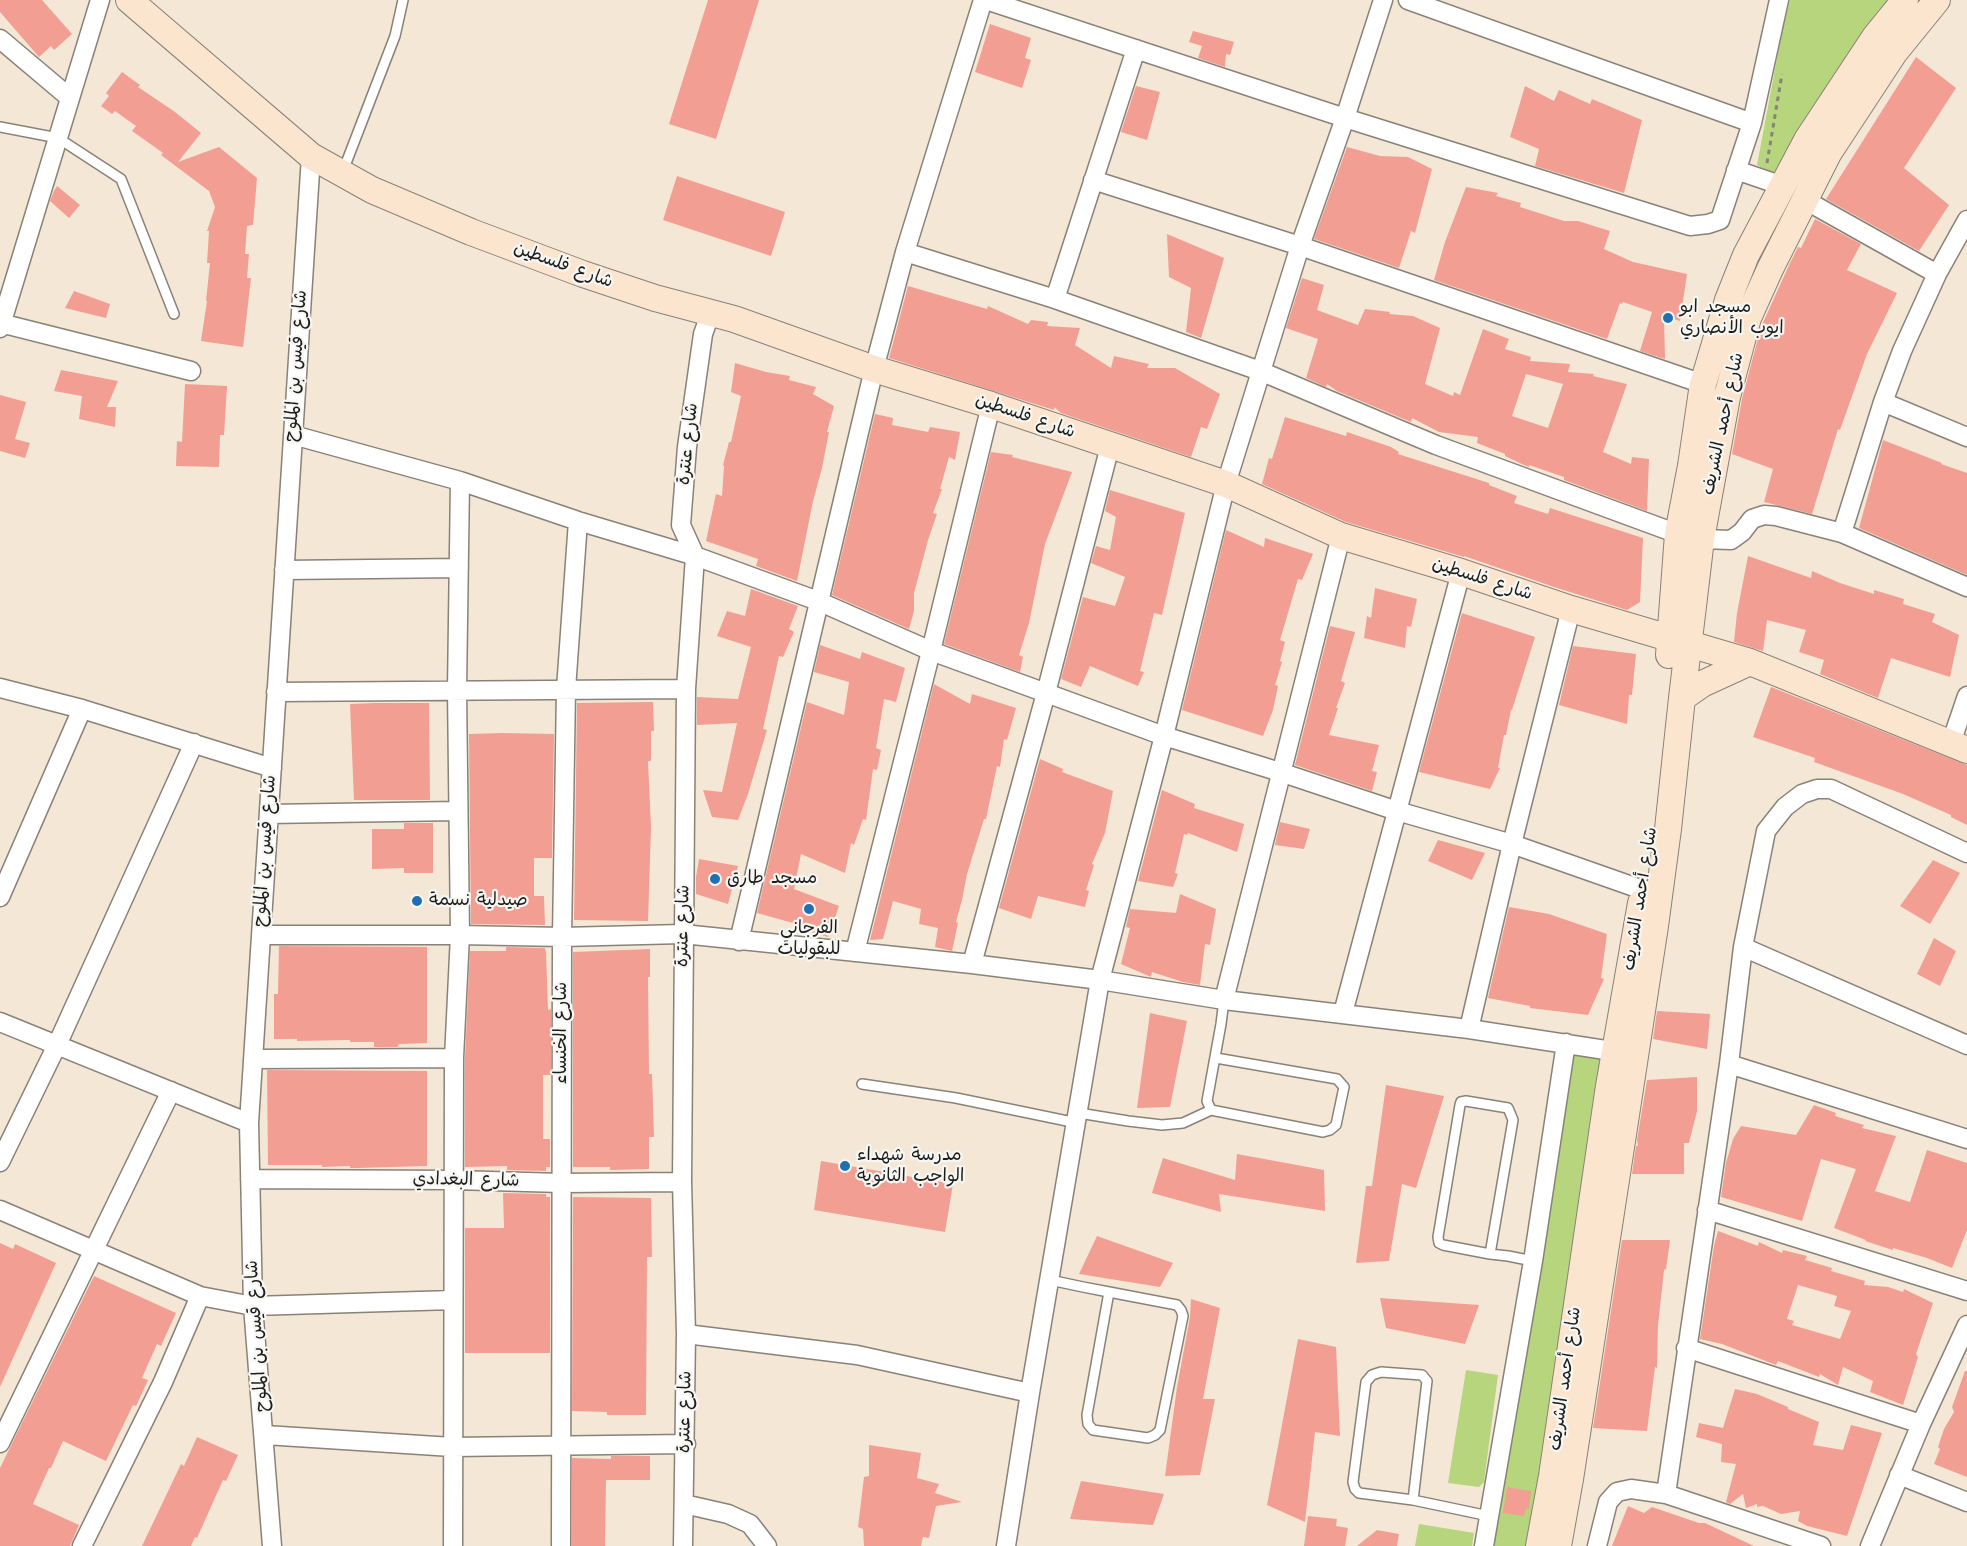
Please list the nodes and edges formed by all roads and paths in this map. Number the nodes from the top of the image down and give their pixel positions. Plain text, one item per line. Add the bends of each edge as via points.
1 (100, 0) edge
2 (403, 0) edge
3 (984, 0) edge
4 (1383, 0) edge
5 (1408, 0) edge
6 (1779, 0) edge
7 (1905, 0) edge
8 (1937, 0) edge
9 (133, 1) edge
10 (0, 39) edge
11 (1136, 50) junction
12 (1784, 67) dead end
13 (70, 98) junction
14 (1345, 118) junction
15 (1752, 123) junction
16 (0, 127) edge
17 (58, 138) junction
18 (310, 156) junction
19 (1736, 170) junction
20 (342, 174) junction
21 (1774, 178) junction
22 (1094, 180) junction
23 (1805, 200) junction
24 (1967, 220) edge
25 (1300, 246) junction
26 (905, 252) junction
27 (1937, 274) junction
28 (1055, 299) junction
29 (711, 312) junction
30 (174, 314) dead end
31 (0, 325) edge
32 (874, 369) junction
33 (191, 371) dead end
34 (1260, 371) junction
35 (1702, 384) junction
36 (1884, 402) junction
37 (991, 405) junction
38 (293, 435) junction
39 (1967, 437) edge
40 (1110, 446) junction
41 (460, 481) junction
42 (1226, 484) junction
43 (578, 521) junction
44 (1842, 533) junction
45 (1341, 536) junction
46 (1690, 537) junction
47 (695, 556) junction
48 (459, 568) junction
49 (284, 570) junction
50 (1461, 572) junction
51 (1967, 587) edge
52 (818, 600) junction
53 (1571, 609) junction
54 (1679, 641) junction
55 (931, 651) junction
56 (1750, 662) junction
57 (0, 688) edge
58 (566, 689) junction
59 (686, 689) junction
60 (457, 690) junction
61 (276, 692) junction
62 (1046, 693) junction
63 (1967, 696) edge
64 (1682, 698) junction
65 (82, 709) junction
66 (1164, 736) junction
67 (194, 743) junction
68 (1959, 747) edge
69 (272, 768) junction
70 (1280, 772) junction
71 (457, 811) junction
72 (1397, 811) junction
73 (269, 814) junction
74 (1512, 844) junction
75 (1967, 853) edge
76 (1651, 891) junction
77 (0, 897) edge
78 (683, 934) junction
79 (261, 935) junction
80 (460, 935) junction
81 (562, 937) junction
82 (739, 941) junction
83 (1743, 947) junction
84 (855, 952) junction
85 (972, 964) junction
86 (1100, 980) junction
87 (1224, 1000) junction
88 (1343, 1013) junction
89 (0, 1022) edge
90 (1469, 1029) junction
91 (1566, 1043) junction
92 (57, 1045) junction
93 (1967, 1045) edge
94 (1626, 1053) junction
95 (454, 1058) junction
96 (1216, 1058) junction
97 (253, 1059) junction
98 (1729, 1064) junction
99 (862, 1084) dead end
100 (171, 1091) junction
101 (1211, 1110) junction
102 (1078, 1118) junction
103 (249, 1123) junction
104 (1967, 1139) edge
105 (0, 1162) edge
106 (250, 1179) junction
107 (454, 1180) junction
108 (682, 1182) junction
109 (562, 1183) junction
110 (0, 1210) edge
111 (1707, 1210) junction
112 (94, 1250) junction
113 (1490, 1254) junction
114 (1533, 1261) junction
115 (1050, 1280) junction
116 (1967, 1291) edge
117 (1109, 1292) junction
118 (200, 1296) junction
119 (453, 1300) junction
120 (253, 1306) junction
121 (1967, 1325) edge
122 (687, 1334) junction
123 (1686, 1348) junction
124 (1030, 1393) junction
125 (1921, 1424) junction
126 (265, 1435) junction
127 (0, 1443) edge
128 (686, 1444) junction
129 (562, 1446) junction
130 (452, 1447) junction
131 (1899, 1475) junction
132 (1666, 1494) junction
133 (1413, 1500) junction
134 (1967, 1502) edge
135 (684, 1504) junction
136 (1489, 1516) junction
137 (82, 1546) edge
138 (272, 1546) edge
139 (453, 1546) edge
140 (561, 1546) edge
141 (683, 1546) edge
142 (767, 1546) edge
143 (1006, 1546) edge
144 (1484, 1546) edge
145 (1539, 1546) edge
146 (1558, 1546) edge
147 (1597, 1546) edge
148 (1821, 1546) edge
149 (1870, 1546) edge

1 - 13 street
2 - 20 lane via 395,36
3 - 11 street
3 - 26 street
4 - 14 street
5 - 15 street
6 - 15 street
7 - 21 street, شارع أحمد الشريف via 1875,37 1807,140
8 - 23 street, شارع أحمد الشريف via 1887,62 1829,152
9 - 18 street, شارع فلسطين
10 - 13 street
11 - 14 street
11 - 22 street
12 - 21 path
13 - 17 street
14 - 19 street via 1690,226 1720,220
14 - 25 street
15 - 19 street
16 - 17 lane
17 - 30 lane via 121,179
17 - 31 street
18 - 20 street, شارع فلسطين
18 - 38 street, شارع قيس بن الملوح
19 - 21 street
20 - 29 street, شارع فلسطين via 372,190 583,274
21 - 35 street, شارع أحمد الشريف via 1728,300
22 - 25 street
22 - 28 street
23 - 27 street
23 - 46 street, شارع أحمد الشريف via 1748,318
24 - 27 street
25 - 34 street
25 - 35 street
26 - 28 street
26 - 32 street
27 - 36 street
28 - 34 street
29 - 32 street, شارع فلسطين
29 - 47 street, شارع عنترة via 703,334 682,504 681,525
31 - 33 street
32 - 37 street, شارع فلسطين
32 - 52 street
34 - 42 street
34 - 46 street via 1436,445
35 - 46 street, شارع أحمد الشريف via 1691,466
36 - 39 street
36 - 44 street
37 - 40 street, شارع فلسطين
37 - 55 street
38 - 41 street
38 - 49 street, شارع قيس بن الملوح
40 - 42 street, شارع فلسطين
40 - 62 street
41 - 43 street
41 - 48 street
42 - 45 street, شارع فلسطين
42 - 66 street
43 - 47 street
43 - 58 street, شارع الخنساء
44 - 46 street via 1764,515 1752,519 1731,540
44 - 51 street
45 - 50 street, شارع فلسطين
45 - 70 street
46 - 54 street, شارع أحمد الشريف
47 - 52 street
47 - 59 street, شارع عنترة
48 - 49 street
48 - 60 street
49 - 61 street, شارع قيس بن الملوح
50 - 53 street, شارع فلسطين
50 - 72 street
52 - 55 street
52 - 82 street
53 - 54 street, شارع فلسطين
53 - 74 street
54 - 56 street, شارع فلسطين
54 - 64 street, شارع أحمد الشريف
54 - 76 street, شارع أحمد الشريف via 1654,805
55 - 62 street
55 - 84 street
56 - 64 street via 1702,684
56 - 68 street, شارع فلسطين
57 - 65 street
58 - 59 street
58 - 60 street
58 - 81 street, شارع الخنساء
59 - 78 street, شارع عنترة
60 - 61 street
60 - 71 street
61 - 69 street, شارع قيس بن الملوح
62 - 66 street
62 - 85 street
63 - 68 street
64 - 76 street, شارع أحمد الشريف via 1668,829
65 - 67 street
65 - 77 street
66 - 70 street
66 - 86 street
67 - 69 street
67 - 92 street
69 - 73 street, شارع قيس بن الملوح
70 - 72 street
70 - 87 street
71 - 73 street
71 - 80 street
72 - 74 street
72 - 88 street
73 - 79 street, شارع قيس بن الملوح
74 - 76 street
74 - 90 street
75 - 83 street via 1831,789 1817,789 1785,807 1766,831
76 - 94 street, شارع أحمد الشريف
78 - 81 street
78 - 82 street
78 - 108 street, شارع عنترة
79 - 80 street
79 - 97 street, شارع قيس بن الملوح
80 - 81 street
80 - 95 street
81 - 109 street, شارع الخنساء
82 - 84 street
83 - 93 street
83 - 98 street
84 - 85 street
85 - 86 street
86 - 87 street
86 - 102 street
87 - 88 street
87 - 96 lane
88 - 90 street
89 - 92 street
90 - 91 street
91 - 94 street
91 - 114 street
92 - 100 street
92 - 105 street
94 - 145 street, شارع أحمد الشريف via 1606,1110
94 - 146 street, شارع أحمد الشريف
95 - 97 street
95 - 107 street
96 - 101 lane via 1207,1101
96 - 101 lane via 1337,1079 1344,1088 1336,1125 1323,1132
97 - 103 street, شارع قيس بن الملوح
98 - 104 street
98 - 111 street
99 - 102 lane
100 - 103 street
100 - 112 street
101 - 102 lane via 1183,1123 1162,1125
102 - 115 street
103 - 106 street, شارع قيس بن الملوح
106 - 107 street, شارع البغدادي
106 - 120 street, شارع قيس بن الملوح
107 - 109 street, شارع البغدادي
107 - 119 street
108 - 109 street, شارع البغدادي
108 - 122 street, شارع عنترة
109 - 129 street, شارع الخنساء
110 - 112 street
111 - 116 street
111 - 123 street
112 - 118 street
112 - 127 street
113 - 113 lane via 1439,1243 1438,1237 1460,1105 1466,1101 1508,1108 1513,1120
113 - 114 lane
114 - 136 street
115 - 117 lane
115 - 124 street
117 - 117 lane via 1177,1305 1183,1316 1160,1430 1148,1438 1093,1430 1088,1424
118 - 120 street
118 - 137 street via 163,1382
119 - 120 street
119 - 130 street
120 - 126 street, شارع قيس بن الملوح
121 - 125 street
122 - 124 street via 857,1355
122 - 128 street, شارع عنترة
123 - 125 street
123 - 132 street
124 - 143 street
125 - 131 street
126 - 130 street
126 - 138 street, شارع قيس بن الملوح
128 - 129 street
128 - 135 street, شارع عنترة
129 - 130 street
129 - 140 street, شارع الخنساء
130 - 139 street
131 - 134 street
131 - 149 street
132 - 147 street via 1631,1489 1617,1492 1608,1502
132 - 148 street
133 - 133 lane via 1359,1493 1353,1482 1366,1382 1381,1372 1422,1375 1427,1381
133 - 136 lane
135 - 141 street, شارع عنترة
135 - 142 street via 728,1514 750,1524
136 - 144 street

